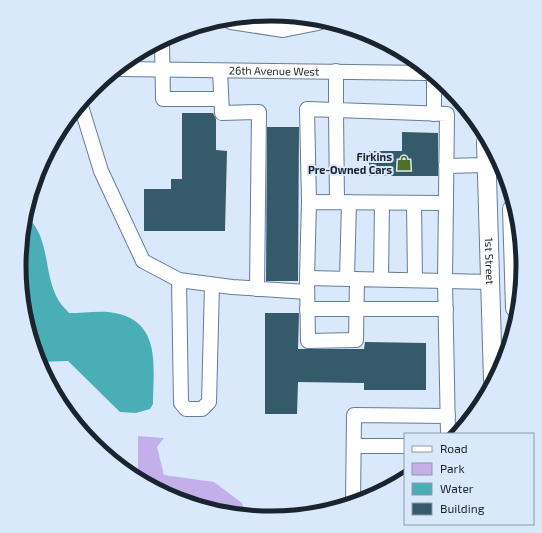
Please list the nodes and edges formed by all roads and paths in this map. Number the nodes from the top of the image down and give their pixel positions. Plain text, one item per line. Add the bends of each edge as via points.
1 (238, 23) edge
2 (311, 24) edge
3 (162, 46) edge
4 (126, 69) edge
5 (162, 70) junction
6 (220, 71) junction
7 (336, 71) junction
8 (421, 73) edge
9 (434, 83) edge
10 (221, 99) junction
11 (82, 110) edge
12 (336, 110) junction
13 (434, 114) junction
14 (486, 148) edge
15 (486, 165) junction
16 (446, 166) junction
17 (309, 202) junction
18 (343, 202) junction
19 (382, 203) junction
20 (414, 203) junction
21 (446, 203) junction
22 (514, 235) edge
23 (516, 257) edge
24 (352, 279) junction
25 (381, 279) junction
26 (179, 280) junction
27 (414, 280) junction
28 (445, 281) junction
29 (491, 282) junction
30 (212, 285) junction
31 (307, 285) junction
32 (257, 289) junction
33 (307, 309) junction
34 (357, 309) junction
35 (446, 309) junction
36 (504, 343) edge
37 (493, 371) edge
38 (448, 416) junction
39 (448, 433) edge
40 (354, 446) junction
41 (404, 446) edge
42 (353, 498) edge

1 - 2 street via 283,30
3 - 5 street
4 - 5 street, 26th Avenue West
5 - 6 street, 26th Avenue West
5 - 10 street via 163,99
6 - 7 street, 26th Avenue West
6 - 10 street
7 - 8 street, 26th Avenue West
7 - 12 street
9 - 13 street
10 - 32 street via 222,113 259,112
11 - 26 street via 101,171 143,261
12 - 13 street
12 - 17 street via 307,109
12 - 18 street
13 - 16 street via 446,114
14 - 15 main road, 1st Street
15 - 16 street
15 - 29 main road, 1st Street
16 - 21 street
17 - 18 street
17 - 31 street
18 - 19 street
18 - 24 street
19 - 20 street
19 - 25 street
20 - 21 street
20 - 27 street
21 - 28 street
22 - 23 main road
24 - 25 street
24 - 31 street
24 - 34 street
25 - 27 street
26 - 30 street
26 - 30 street via 181,403 186,409 202,409 208,402
27 - 28 street
28 - 29 street
28 - 35 street
29 - 36 main road via 503,315
29 - 37 main road, 1st Street
30 - 32 street
31 - 32 street
31 - 33 street
33 - 34 street
33 - 34 street via 308,341 356,340
34 - 35 street
35 - 38 street
38 - 39 street
38 - 40 street via 354,415
40 - 41 street
40 - 42 street

